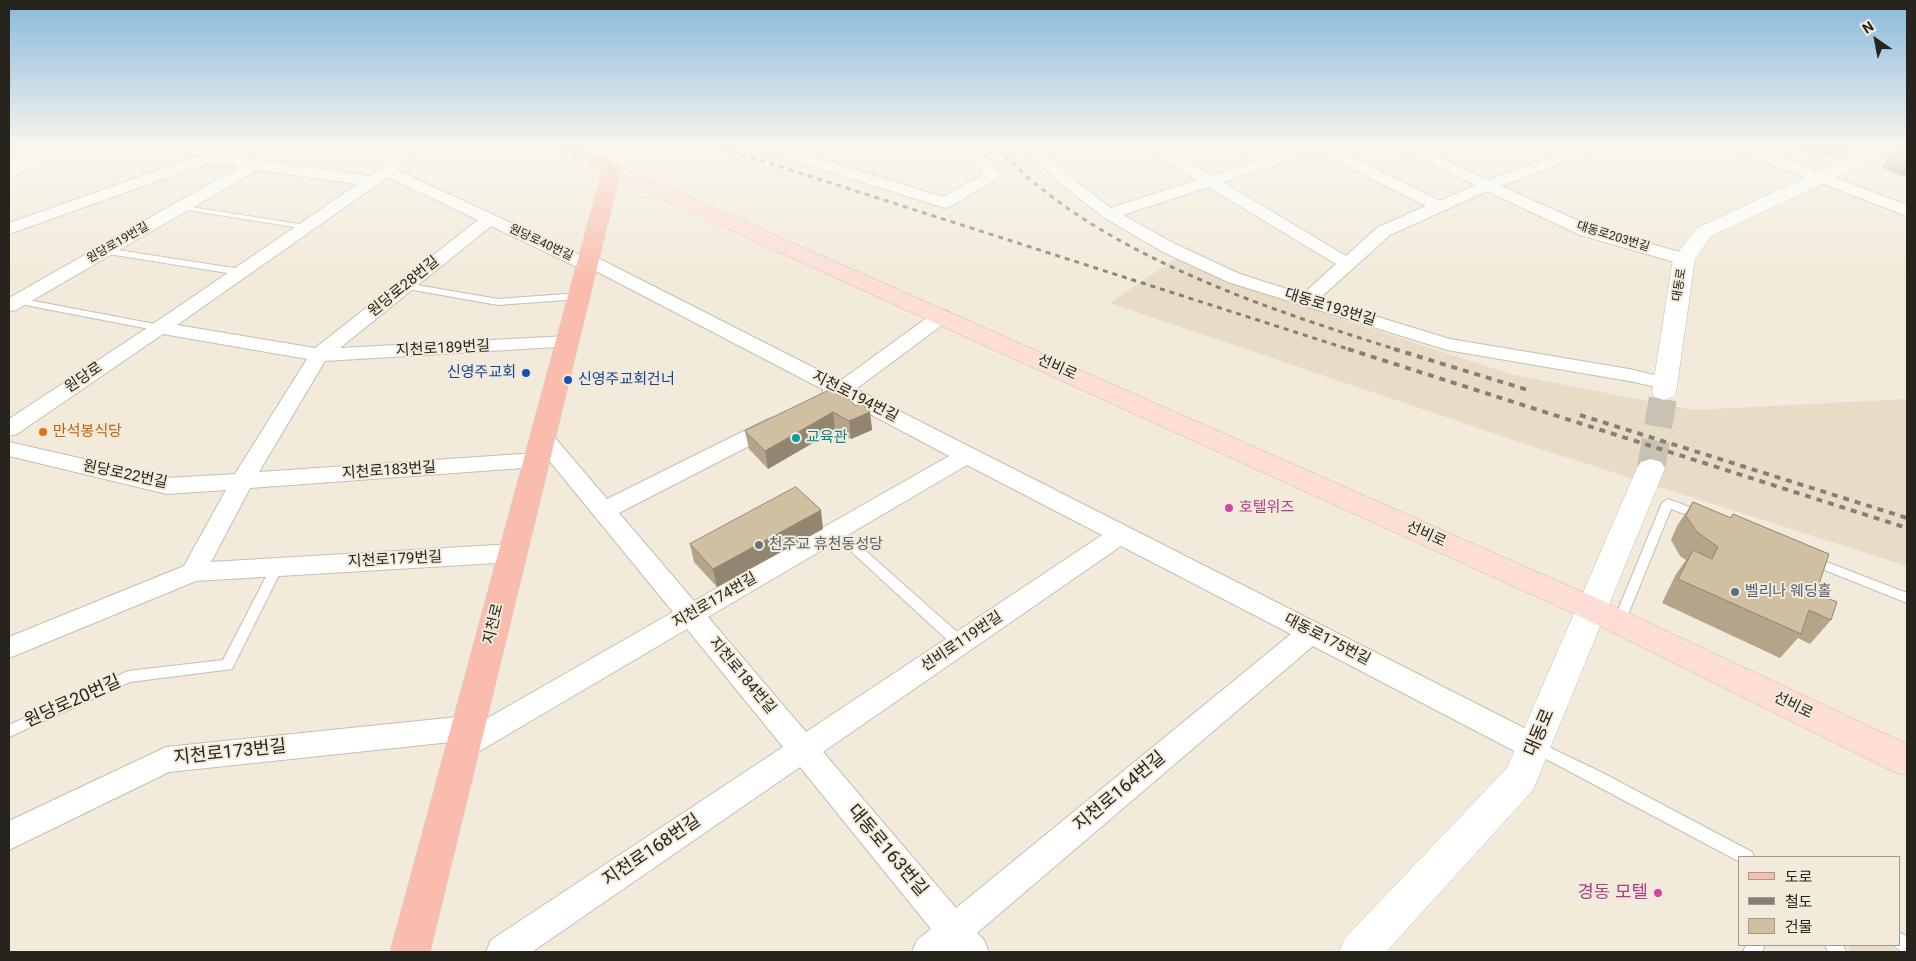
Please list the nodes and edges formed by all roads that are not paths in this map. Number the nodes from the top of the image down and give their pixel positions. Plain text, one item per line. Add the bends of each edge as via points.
1 (110, 193) edge
2 (204, 193) edge
3 (355, 193) edge
4 (433, 193) edge
5 (606, 193) edge
6 (666, 193) edge
7 (910, 193) edge
8 (963, 193) edge
9 (1082, 193) edge
10 (1174, 193) edge
11 (1230, 193) edge
12 (1412, 193) edge
13 (1469, 193) edge
14 (1504, 193) edge
15 (1788, 193) edge
16 (1859, 193) edge
17 (181, 206) junction
18 (1438, 206) junction
19 (1907, 211) edge
20 (1109, 214) junction
21 (489, 219) junction
22 (306, 227) junction
23 (9, 229) edge
24 (105, 251) junction
25 (1684, 259) junction
26 (588, 262) junction
27 (1348, 264) junction
28 (240, 272) junction
29 (405, 286) junction
30 (579, 296) junction
31 (1306, 302) junction
32 (13, 303) edge
33 (942, 316) junction
34 (160, 328) junction
35 (567, 342) junction
36 (319, 355) junction
37 (1664, 388) joint
38 (841, 390) junction
39 (9, 429) edge
40 (540, 449) junction
41 (9, 450) edge
42 (967, 455) junction
43 (1651, 468) tunnel mouth
44 (242, 481) junction
45 (604, 511) junction
46 (1715, 522) edge
47 (836, 531) junction
48 (1121, 534) junction
49 (512, 553) junction
50 (1798, 555) edge
51 (278, 567) junction
52 (193, 572) junction
53 (1907, 598) edge
54 (691, 615) junction
55 (1605, 616) junction
56 (1312, 632) junction
57 (960, 643) junction
58 (9, 648) edge
59 (9, 731) edge
60 (465, 737) junction
61 (1534, 747) junction
62 (802, 749) junction
63 (1907, 760) edge
64 (9, 836) edge
65 (1744, 856) edge
66 (963, 942) edge
67 (410, 952) edge
68 (503, 952) edge
69 (929, 952) edge
70 (1359, 952) edge

1 - 23 street
2 - 17 street, 원당로19번길
3 - 22 street, 원당로
4 - 21 street, 원당로40번길
5 - 26 main road, 지천로
6 - 33 main road, 선비로
7 - 8 street via 945,204
9 - 20 street, 대동로193번길
10 - 20 street
11 - 27 street
12 - 18 street
13 - 18 street
14 - 25 street, 대동로203번길 via 1586,232
15 - 25 street, 대동로 via 1704,232
16 - 19 street
17 - 22 lane
17 - 24 street, 원당로19번길
18 - 27 street via 1384,231
20 - 31 street, 대동로193번길 via 1201,264
21 - 26 street, 원당로40번길
21 - 29 street, 원당로28번길
22 - 28 street, 원당로
24 - 28 lane
24 - 32 street, 원당로19번길
25 - 37 street, 대동로
26 - 30 main road, 지천로
26 - 38 street, 지천로194번길
27 - 31 street
28 - 34 street, 원당로
29 - 30 lane via 498,302
29 - 36 street, 원당로28번길
30 - 35 main road, 지천로
31 - 37 street, 대동로193번길 via 1447,344 1629,375
32 - 34 lane
33 - 38 street
33 - 55 main road, 선비로
34 - 36 street
34 - 39 street, 원당로
35 - 36 street, 지천로189번길
35 - 40 main road, 지천로
36 - 44 street, 원당로28번길
38 - 42 street, 지천로194번길
38 - 45 street
40 - 44 street, 지천로183번길
40 - 45 street, 지천로184번길
40 - 49 main road, 지천로
41 - 44 street, 원당로22번길 via 167,486
42 - 47 street, 지천로174번길
42 - 48 street, 지천로194번길
43 - 55 street, 대동로
44 - 52 street
45 - 54 street, 지천로184번길
46 - 55 lane via 1668,503
47 - 54 street, 지천로174번길
47 - 57 lane
48 - 56 street, 대동로175번길
48 - 57 street, 선비로119번길
49 - 51 street, 지천로179번길
49 - 60 main road, 지천로
50 - 53 lane
51 - 52 street, 지천로179번길
51 - 59 lane, 원당로20번길 via 227,665 128,677
52 - 58 street, 지천로179번길
54 - 60 street, 지천로174번길
54 - 62 street, 지천로184번길
55 - 61 street, 대동로
55 - 63 main road, 선비로
56 - 61 street, 대동로175번길
56 - 66 street, 지천로164번길
57 - 62 street, 선비로119번길
60 - 64 street, 지천로173번길 via 166,760
60 - 67 main road, 지천로
61 - 65 lane
61 - 70 street, 대동로 via 1520,779
62 - 66 street, 대동로163번길
62 - 68 street, 지천로168번길
66 - 69 street, 지천로164번길

